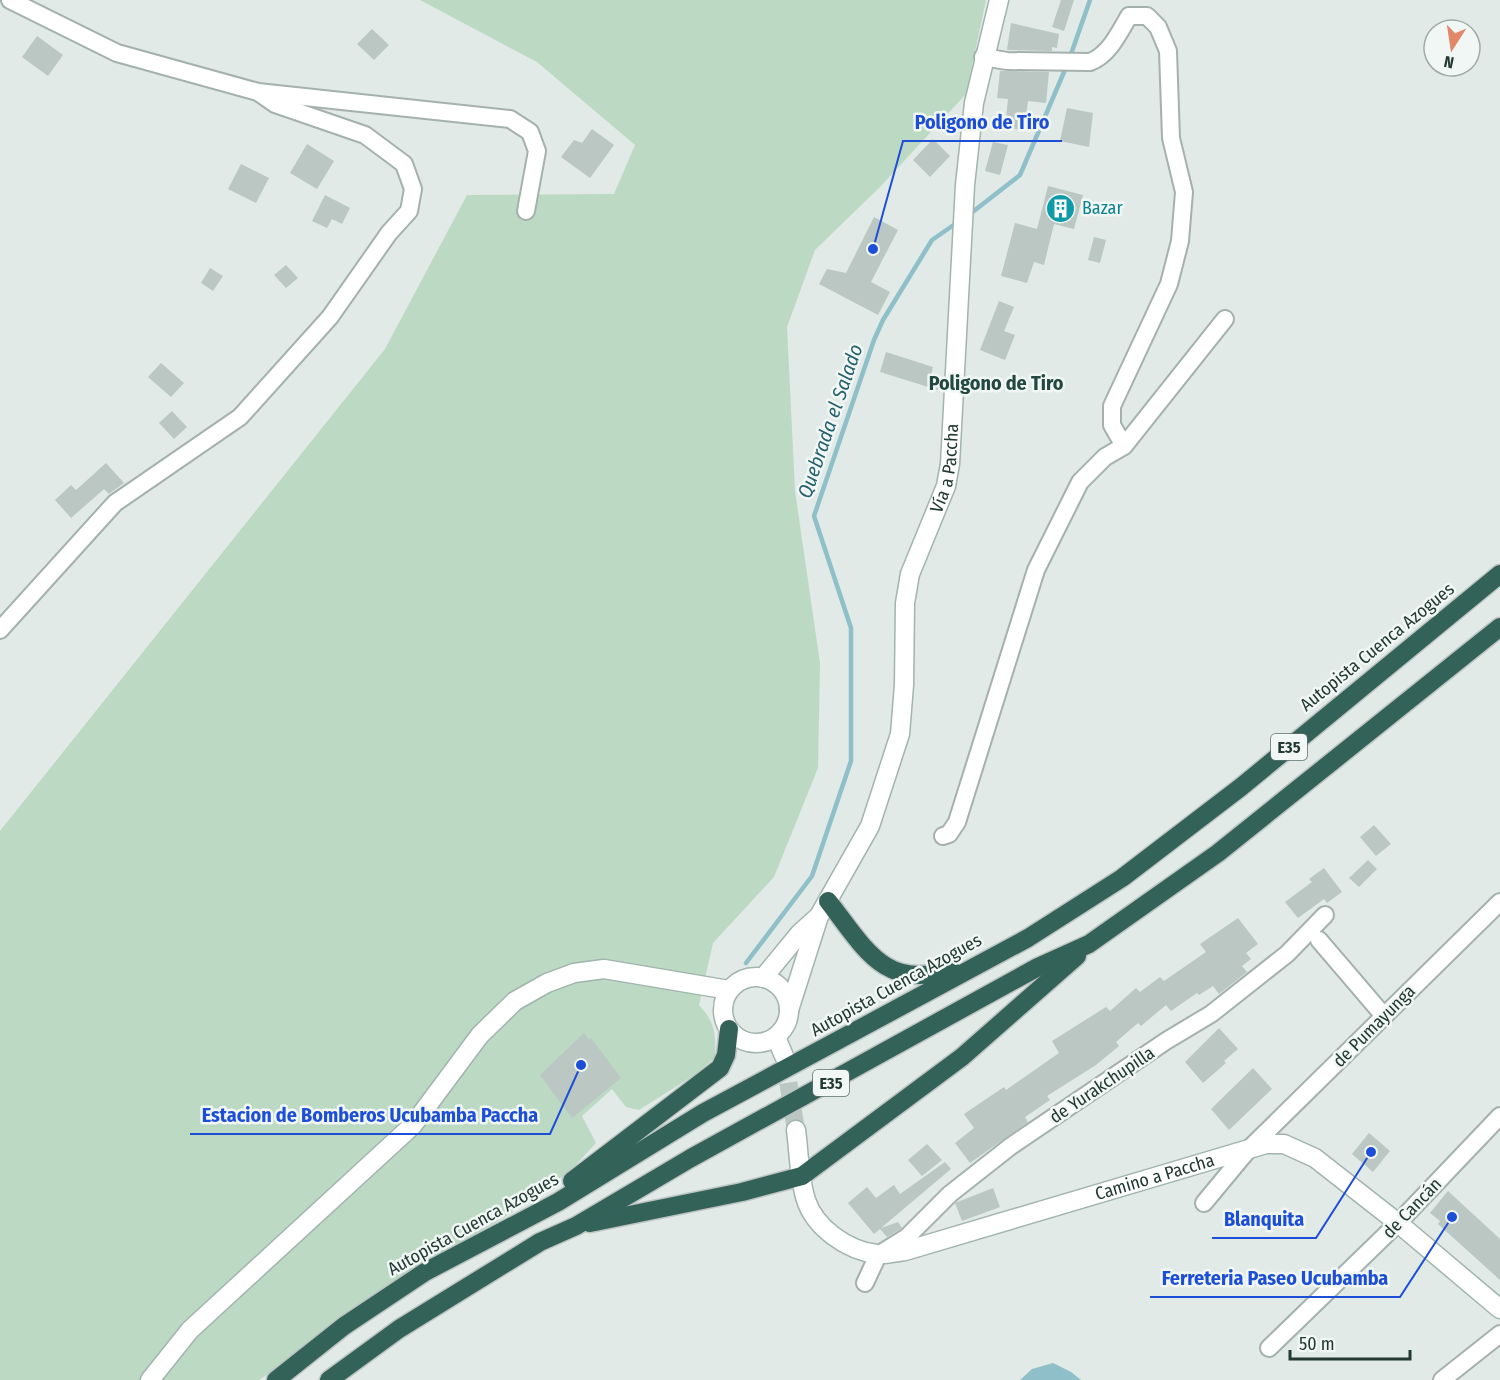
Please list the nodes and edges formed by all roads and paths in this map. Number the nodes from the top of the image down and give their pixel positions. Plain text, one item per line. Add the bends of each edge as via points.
1 (10, 0) edge
2 (999, 0) edge
3 (983, 57) junction
4 (258, 92) junction
5 (526, 211) dead end
6 (1225, 319) dead end
7 (1124, 446) junction
8 (1500, 574) edge
9 (1500, 627) edge
10 (0, 630) edge
11 (943, 836) dead end
12 (1500, 902) edge
13 (823, 909) junction
14 (1325, 915) dead end
15 (1319, 940) dead end
16 (1089, 944) junction
17 (1004, 950) junction
18 (763, 978) junction
19 (729, 990) junction
20 (789, 1010) junction
21 (1384, 1016) junction
22 (729, 1029) junction
23 (776, 1036) junction
24 (784, 1056) tunnel mouth
25 (1500, 1116) edge
26 (796, 1130) tunnel mouth
27 (1248, 1150) junction
28 (802, 1176) junction
29 (1204, 1203) dead end
30 (527, 1216) junction
31 (1398, 1223) junction
32 (576, 1226) junction
33 (878, 1255) junction
34 (865, 1283) dead end
35 (1500, 1309) edge
36 (1500, 1334) edge
37 (1269, 1348) dead end
38 (150, 1380) edge
39 (276, 1380) edge
40 (329, 1380) edge
41 (1442, 1380) edge

1 - 4 street via 117,53
2 - 3 main road, Vía a Paccha
3 - 7 street via 1007,61 1099,59 1116,40 1129,16 1140,14 1154,21 1168,51 1171,138 1184,192 1180,242 1169,284 1112,406 1112,425
3 - 13 main road, Vía a Paccha via 974,103 964,217 950,464 946,486 910,574 904,615 900,734 870,826
4 - 5 street via 510,119 530,132 537,151
4 - 10 street via 275,104 365,135 404,164 412,189 409,211 330,317 248,409 115,503
6 - 7 street
7 - 11 street via 1105,457 1080,482 1036,570 957,822
8 - 17 highway, Autopista Cuenca Azogues / E35 via 1205,816 1122,878
9 - 16 highway, E35 via 1236,840
12 - 21 street, de Pumayunga
13 - 17 highway via 870,956 892,971 932,976
13 - 18 main road, Vía a Paccha
13 - 20 main road, Vía a Paccha
14 - 33 street, de Yurakchupilla via 1287,954 1211,1014 1011,1146 950,1194 907,1237
15 - 21 street
16 - 28 highway via 962,1057
16 - 32 highway, E35 via 1038,967 691,1158
17 - 30 highway, Autopista Cuenca Azogues / E35 via 703,1113 558,1202
18 - 19 main road via 744,978
18 - 20 main road via 782,989
19 - 22 main road via 722,1009
19 - 38 main road via 604,969 574,973 515,1001 480,1035 413,1125 190,1330
20 - 23 main road
21 - 27 street, de Pumayunga
22 - 23 main road via 746,1042
22 - 30 highway via 720,1068
23 - 24 main road
25 - 31 street, de Cancán
26 - 28 main road, Camino a Paccha
27 - 29 street, de Pumayunga
27 - 31 main road, Camino a Paccha via 1284,1144 1315,1158
27 - 33 main road, Camino a Paccha via 905,1251
28 - 32 highway
28 - 33 main road, Camino a Paccha via 806,1200 833,1236
30 - 39 highway, Autopista Cuenca Azogues / E35 via 396,1291
31 - 35 main road, Camino a Paccha
31 - 37 street, de Cancán
32 - 40 highway, E35 via 540,1242 454,1293
33 - 34 street
36 - 41 street

